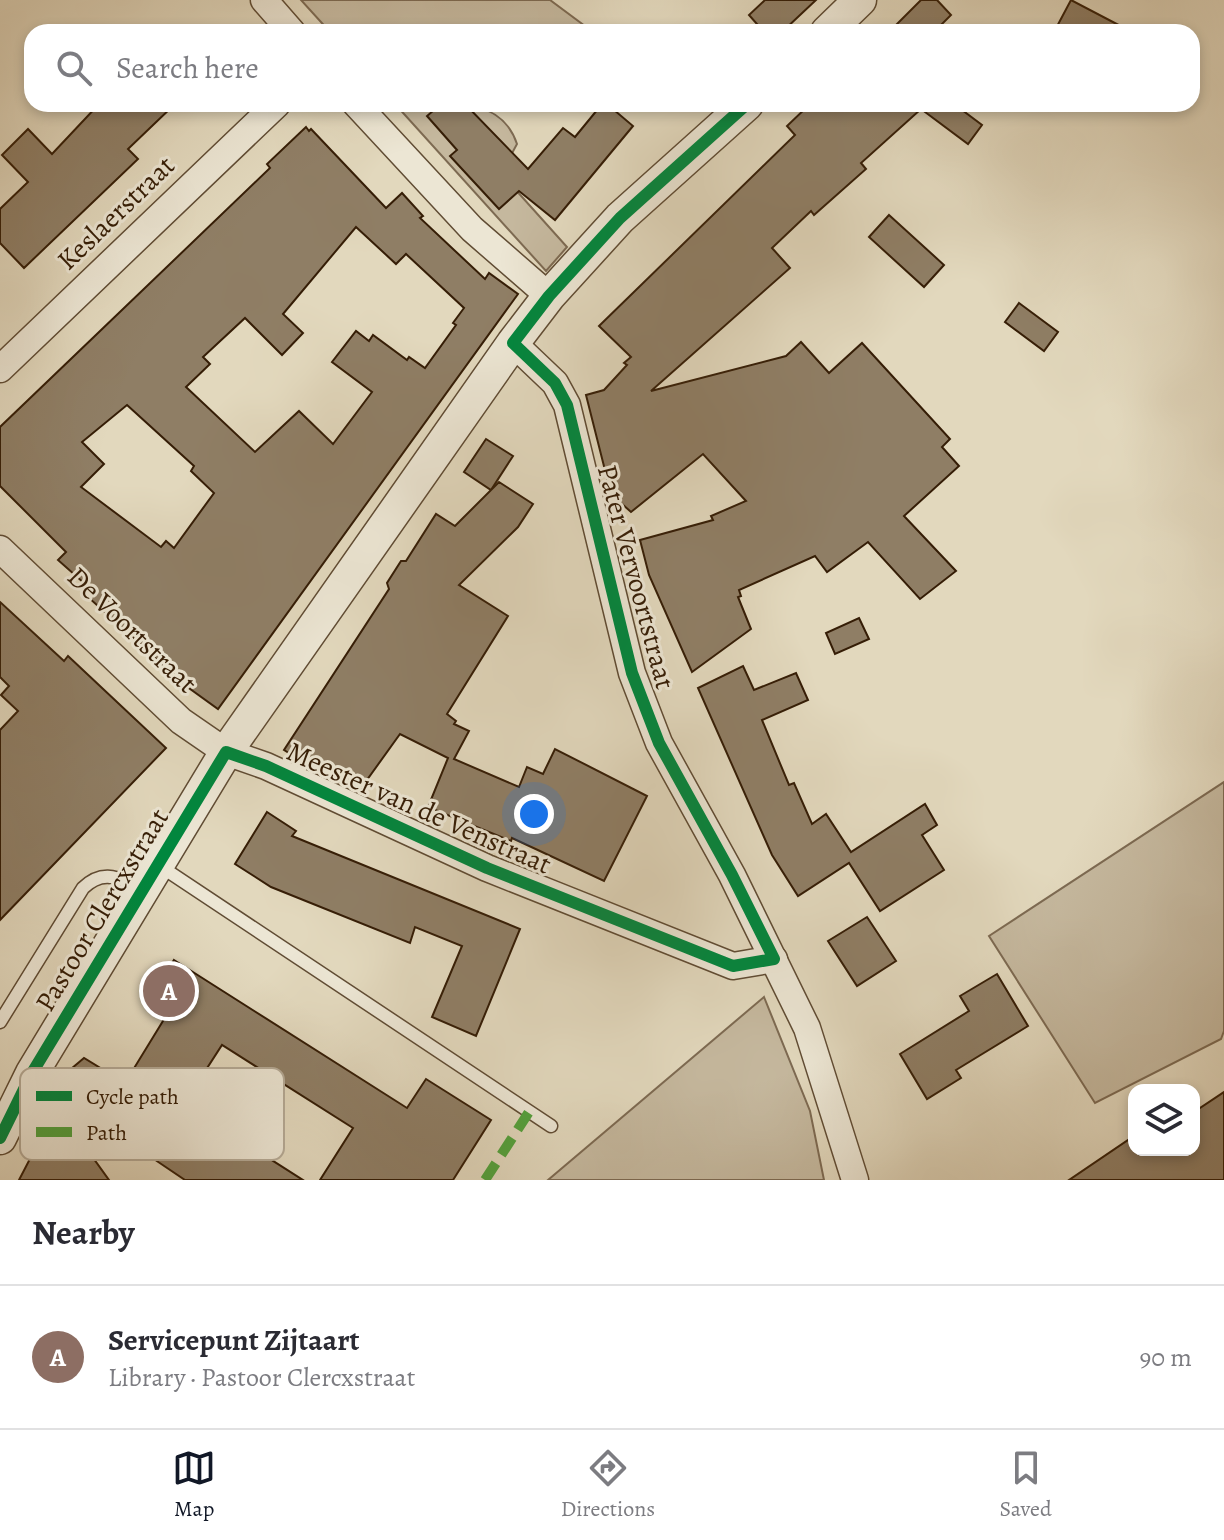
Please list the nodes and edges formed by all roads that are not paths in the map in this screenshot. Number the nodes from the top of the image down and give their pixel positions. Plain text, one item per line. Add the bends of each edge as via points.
1 (264, 0) edge
2 (860, 0) edge
3 (285, 24) edge
4 (835, 24) edge
5 (269, 112) edge
6 (363, 112) edge
7 (738, 112) edge
8 (549, 296) junction
9 (513, 343) junction
10 (0, 369) edge
11 (0, 549) edge
12 (226, 752) junction
13 (150, 876) junction
14 (774, 959) junction
15 (0, 1022) edge
16 (35, 1068) edge
17 (20, 1091) edge
18 (551, 1126) dead end
19 (0, 1138) edge
20 (855, 1180) edge

1 - 3 street
2 - 4 street
5 - 10 street, Keslaerstraat
6 - 8 street via 472,229
7 - 8 street, Pastoor Clercxstraat via 620,218
8 - 9 street, Pastoor Clercxstraat
9 - 12 street, Pastoor Clercxstraat
9 - 14 street, Pater Vervoortstraat via 555,383 567,405 632,673 659,743
11 - 12 street, De Voortstraat via 181,721
12 - 13 street, Pastoor Clercxstraat
12 - 14 street, Meester van de Venstraat via 487,868 733,966
13 - 15 lane via 90,881
13 - 16 street, Pastoor Clercxstraat
13 - 18 lane
14 - 20 street, Pater Vervoortstraat via 807,1028
17 - 19 street, Pastoor Clercxstraat

